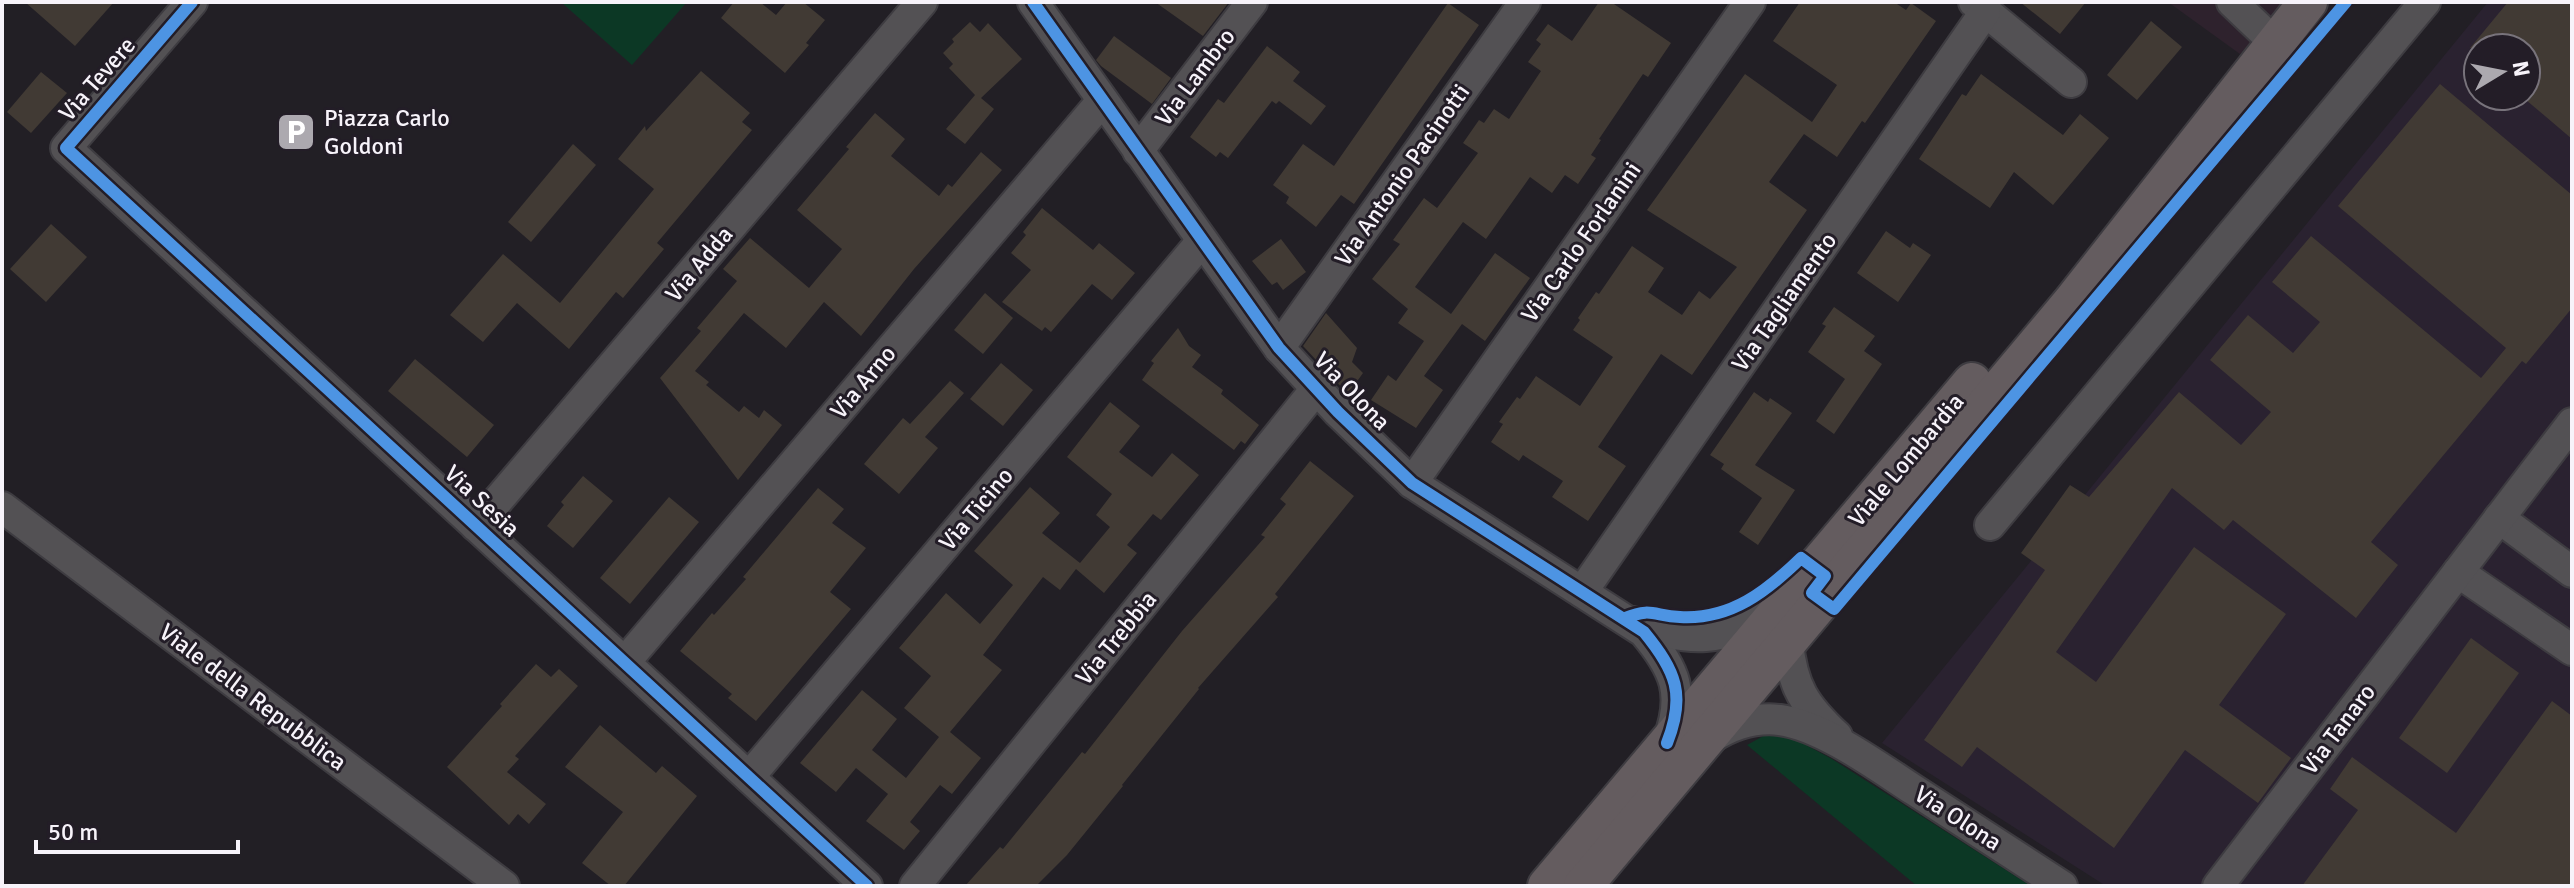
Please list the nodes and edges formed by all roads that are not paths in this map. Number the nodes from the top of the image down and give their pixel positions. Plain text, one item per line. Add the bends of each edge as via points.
1 (192, 2) edge
2 (922, 2) edge
3 (1033, 2) edge
4 (1252, 2) edge
5 (1525, 2) edge
6 (1750, 2) edge
7 (2232, 2) edge
8 (2308, 2) edge
9 (2425, 2) edge
10 (1979, 7) edge
11 (2274, 42) junction
12 (2071, 82) dead end
13 (1102, 101) junction
14 (66, 148) joint
15 (1138, 151) junction
16 (1202, 241) junction
17 (1279, 348) junction
18 (1316, 389) junction
19 (2572, 423) edge
20 (1412, 483) junction
21 (2, 507) edge
22 (2499, 518) junction
23 (1990, 525) dead end
24 (476, 526) junction
25 (2458, 572) junction
26 (2572, 572) edge
27 (1582, 592) junction
28 (1625, 618) junction
29 (1786, 624) junction
30 (2572, 650) edge
31 (625, 662) junction
32 (1704, 742) junction
33 (1667, 743) junction
34 (1853, 751) junction
35 (749, 777) junction
36 (504, 886) edge
37 (867, 886) edge
38 (915, 886) edge
39 (1547, 886) edge
40 (1583, 886) edge
41 (2062, 886) edge
42 (2218, 886) edge

1 - 14 street, Via Tevere
2 - 24 street, Via Adda
3 - 13 street, Via Olona
4 - 15 street, Via Lambro
5 - 17 street, Via Antonio Pacinotti
6 - 20 street, Via Carlo Forlanini
7 - 11 street
8 - 11 main road, Viale Lombardia
9 - 23 street
10 - 12 street
10 - 27 street, Via Tagliamento
11 - 29 main road, Viale Lombardia via 2058,280
13 - 15 street, Via Olona
13 - 31 street, Via Arno
14 - 24 street, Via Sesia
15 - 16 street, Via Olona
16 - 17 street, Via Olona
16 - 35 street, Via Ticino
17 - 18 street, Via Olona
18 - 20 street, Via Olona
18 - 38 street, Via Trebbia
19 - 22 street, Via Tanaro
20 - 27 street, Via Olona
21 - 36 street, Viale della Repubblica
22 - 25 street, Via Tanaro
22 - 26 street
24 - 31 street, Via Sesia
25 - 30 street
25 - 42 street, Via Tanaro
27 - 28 street, Via Olona
28 - 29 street, Via Olona via 1673,635 1714,636 1756,623
28 - 33 street, Via Olona via 1658,649 1677,687 1679,705
29 - 32 main road, Viale Lombardia
29 - 33 main road, Viale Lombardia
29 - 34 street, Via Olona via 1791,668 1803,698
31 - 35 street, Via Sesia
32 - 34 street, Via Olona via 1743,722 1780,720
32 - 40 main road, Viale Lombardia
33 - 39 main road, Viale Lombardia
34 - 41 street, Via Olona
35 - 37 street, Via Sesia

